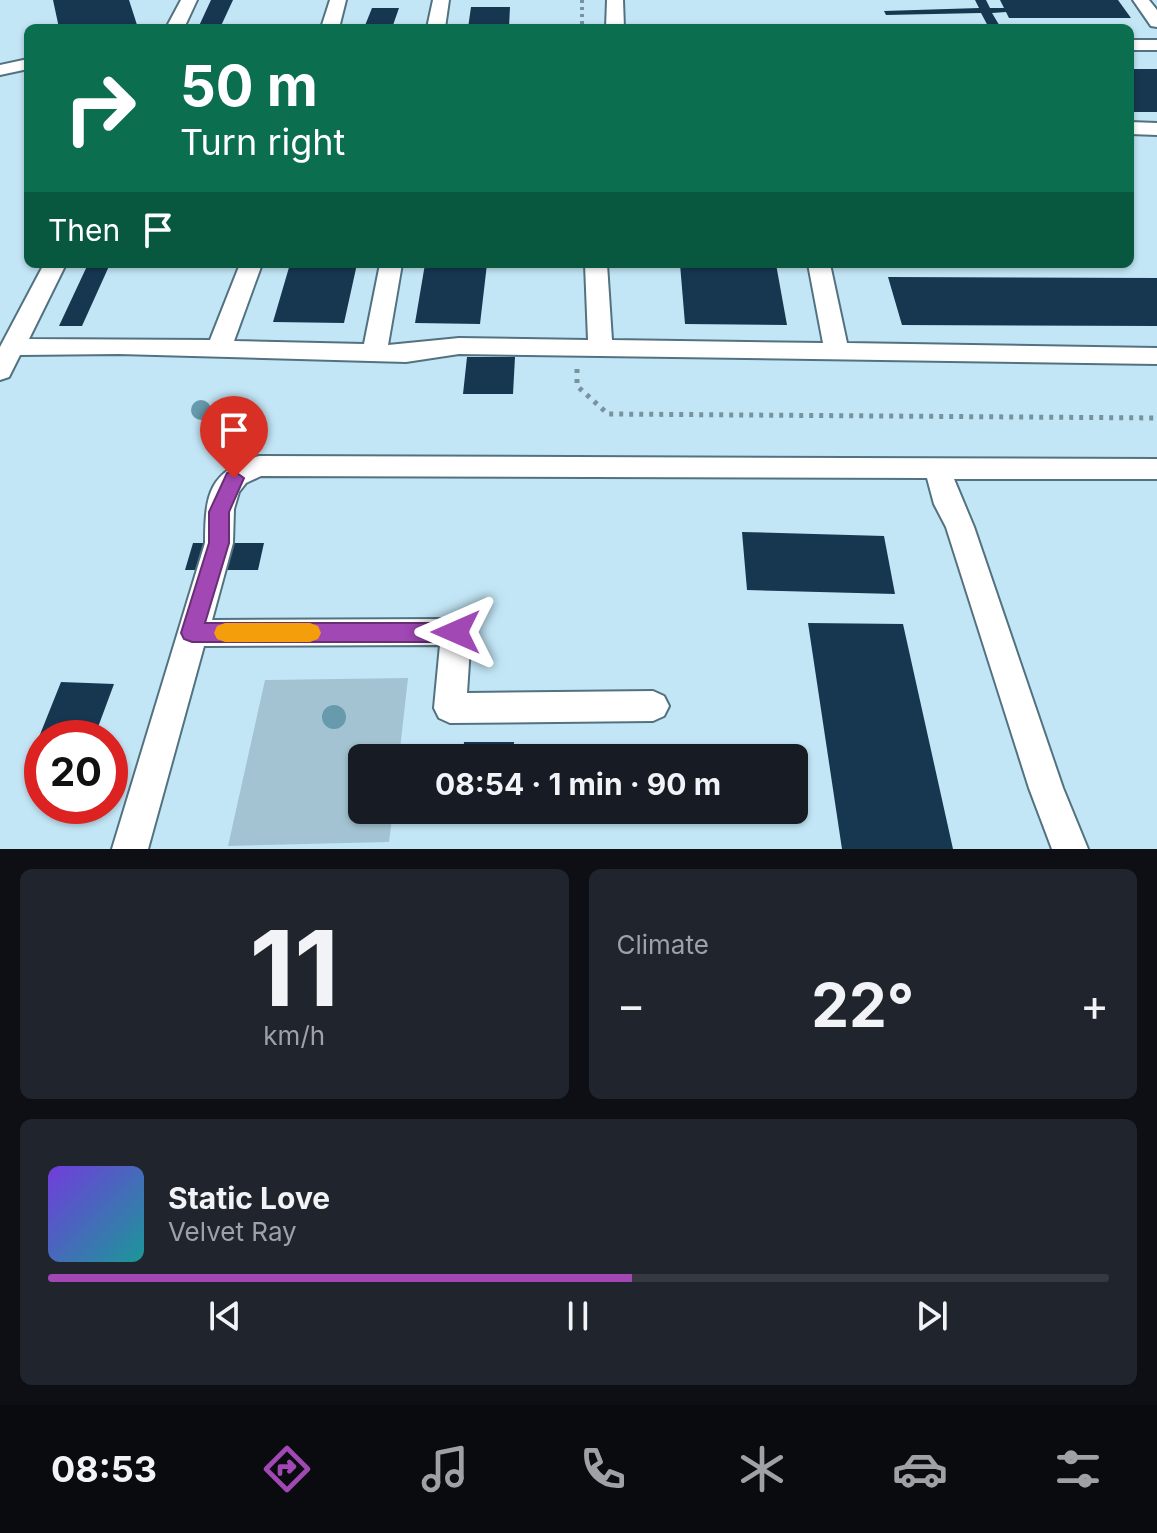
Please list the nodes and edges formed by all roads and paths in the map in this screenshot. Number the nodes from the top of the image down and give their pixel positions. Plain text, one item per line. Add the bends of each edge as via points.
1 (189, 0) edge
2 (338, 0) edge
3 (441, 0) edge
4 (582, 0) edge
5 (615, 0) edge
6 (1141, 0) edge
7 (1157, 22) edge
8 (177, 24) edge
9 (331, 24) edge
10 (437, 24) edge
11 (582, 24) edge
12 (615, 24) edge
13 (1134, 45) edge
14 (1157, 45) edge
15 (24, 65) edge
16 (0, 70) edge
17 (1134, 128) edge
18 (1157, 129) edge
19 (53, 268) edge
20 (249, 268) edge
21 (390, 268) edge
22 (596, 268) edge
23 (820, 268) edge
24 (13, 347) junction
25 (589, 348) junction
26 (219, 349) junction
27 (837, 351) junction
28 (374, 354) junction
29 (1157, 356) edge
30 (0, 371) edge
31 (1157, 418) edge
32 (937, 468) junction
33 (1157, 469) edge
34 (192, 633) junction
35 (653, 706) dead end
36 (130, 849) edge
37 (1070, 849) edge

1 - 8 street
2 - 9 street
3 - 10 street
4 - 11 path
5 - 12 street
6 - 7 street
13 - 14 street
15 - 16 street
17 - 18 street
19 - 24 street
20 - 26 street
21 - 28 street
22 - 25 street
23 - 27 street
24 - 26 street
24 - 30 street
25 - 27 street
25 - 28 street via 459,346
25 - 31 path via 577,386 608,414
26 - 28 street
27 - 29 street
32 - 33 street
32 - 34 street via 259,466 234,478 224,498 219,543
32 - 37 street
34 - 35 street via 456,632 450,708
34 - 36 street

